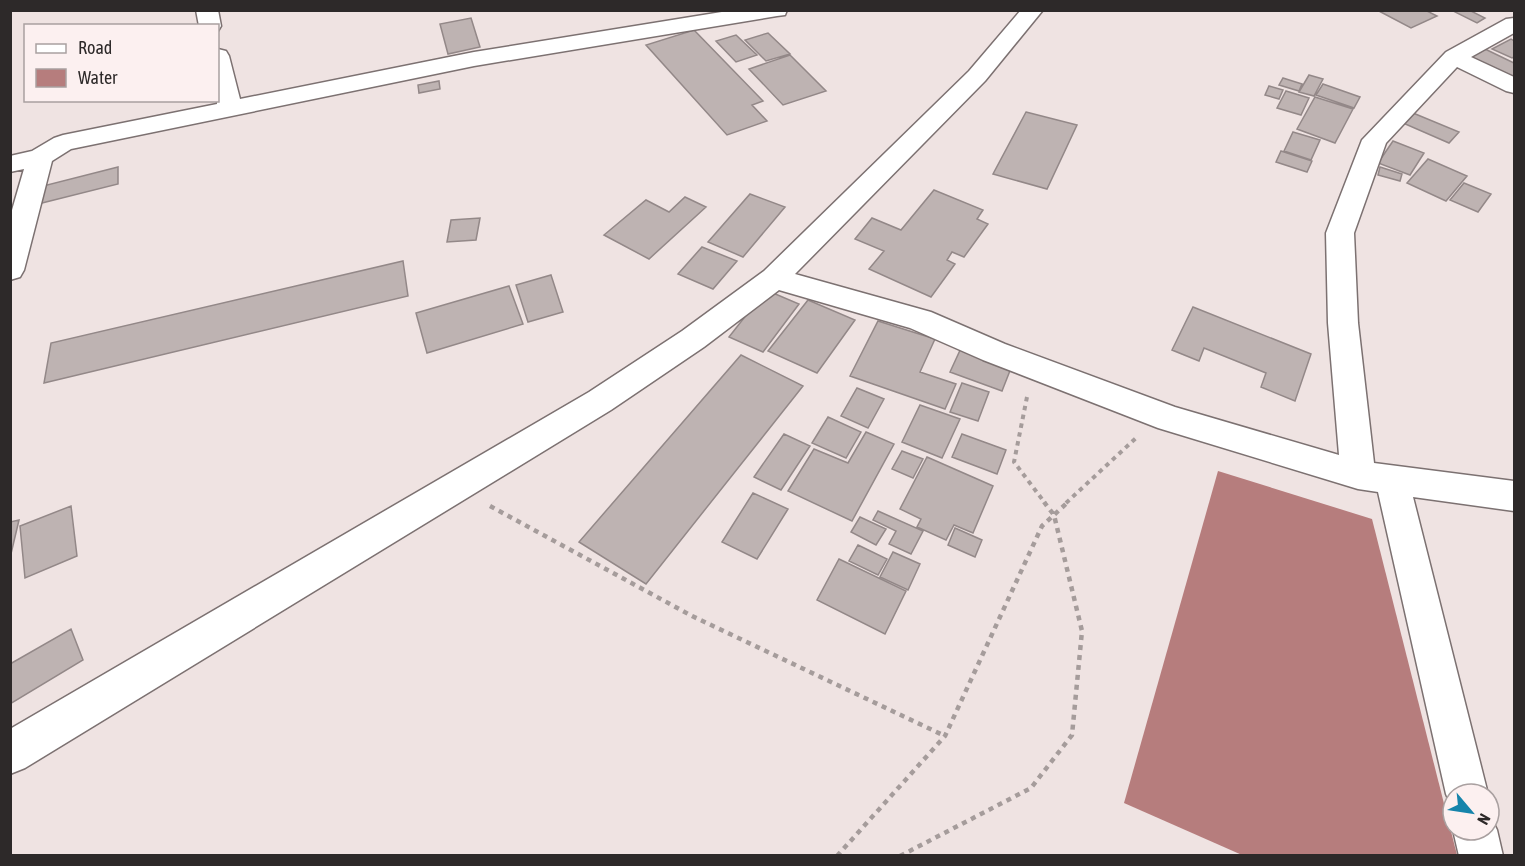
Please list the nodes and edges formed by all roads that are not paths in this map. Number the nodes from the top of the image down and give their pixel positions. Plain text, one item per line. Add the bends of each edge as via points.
1 (1033, 10) edge
2 (774, 11) edge
3 (1515, 24) edge
4 (1454, 57) junction
5 (219, 60) edge
6 (1515, 86) edge
7 (230, 108) junction
8 (40, 157) junction
9 (10, 164) edge
10 (10, 270) edge
11 (774, 278) junction
12 (1375, 477) junction
13 (1515, 496) edge
14 (10, 753) edge
15 (1464, 782) edge

1 - 11 street via 977,76
2 - 7 street via 474,58
3 - 4 street
4 - 6 street
4 - 12 street via 1374,140 1340,233 1343,323
5 - 7 street
7 - 8 street via 63,143
8 - 9 street
8 - 10 street
11 - 12 street via 920,320 1170,419
11 - 14 street via 693,339 600,401
12 - 13 street
12 - 15 street

